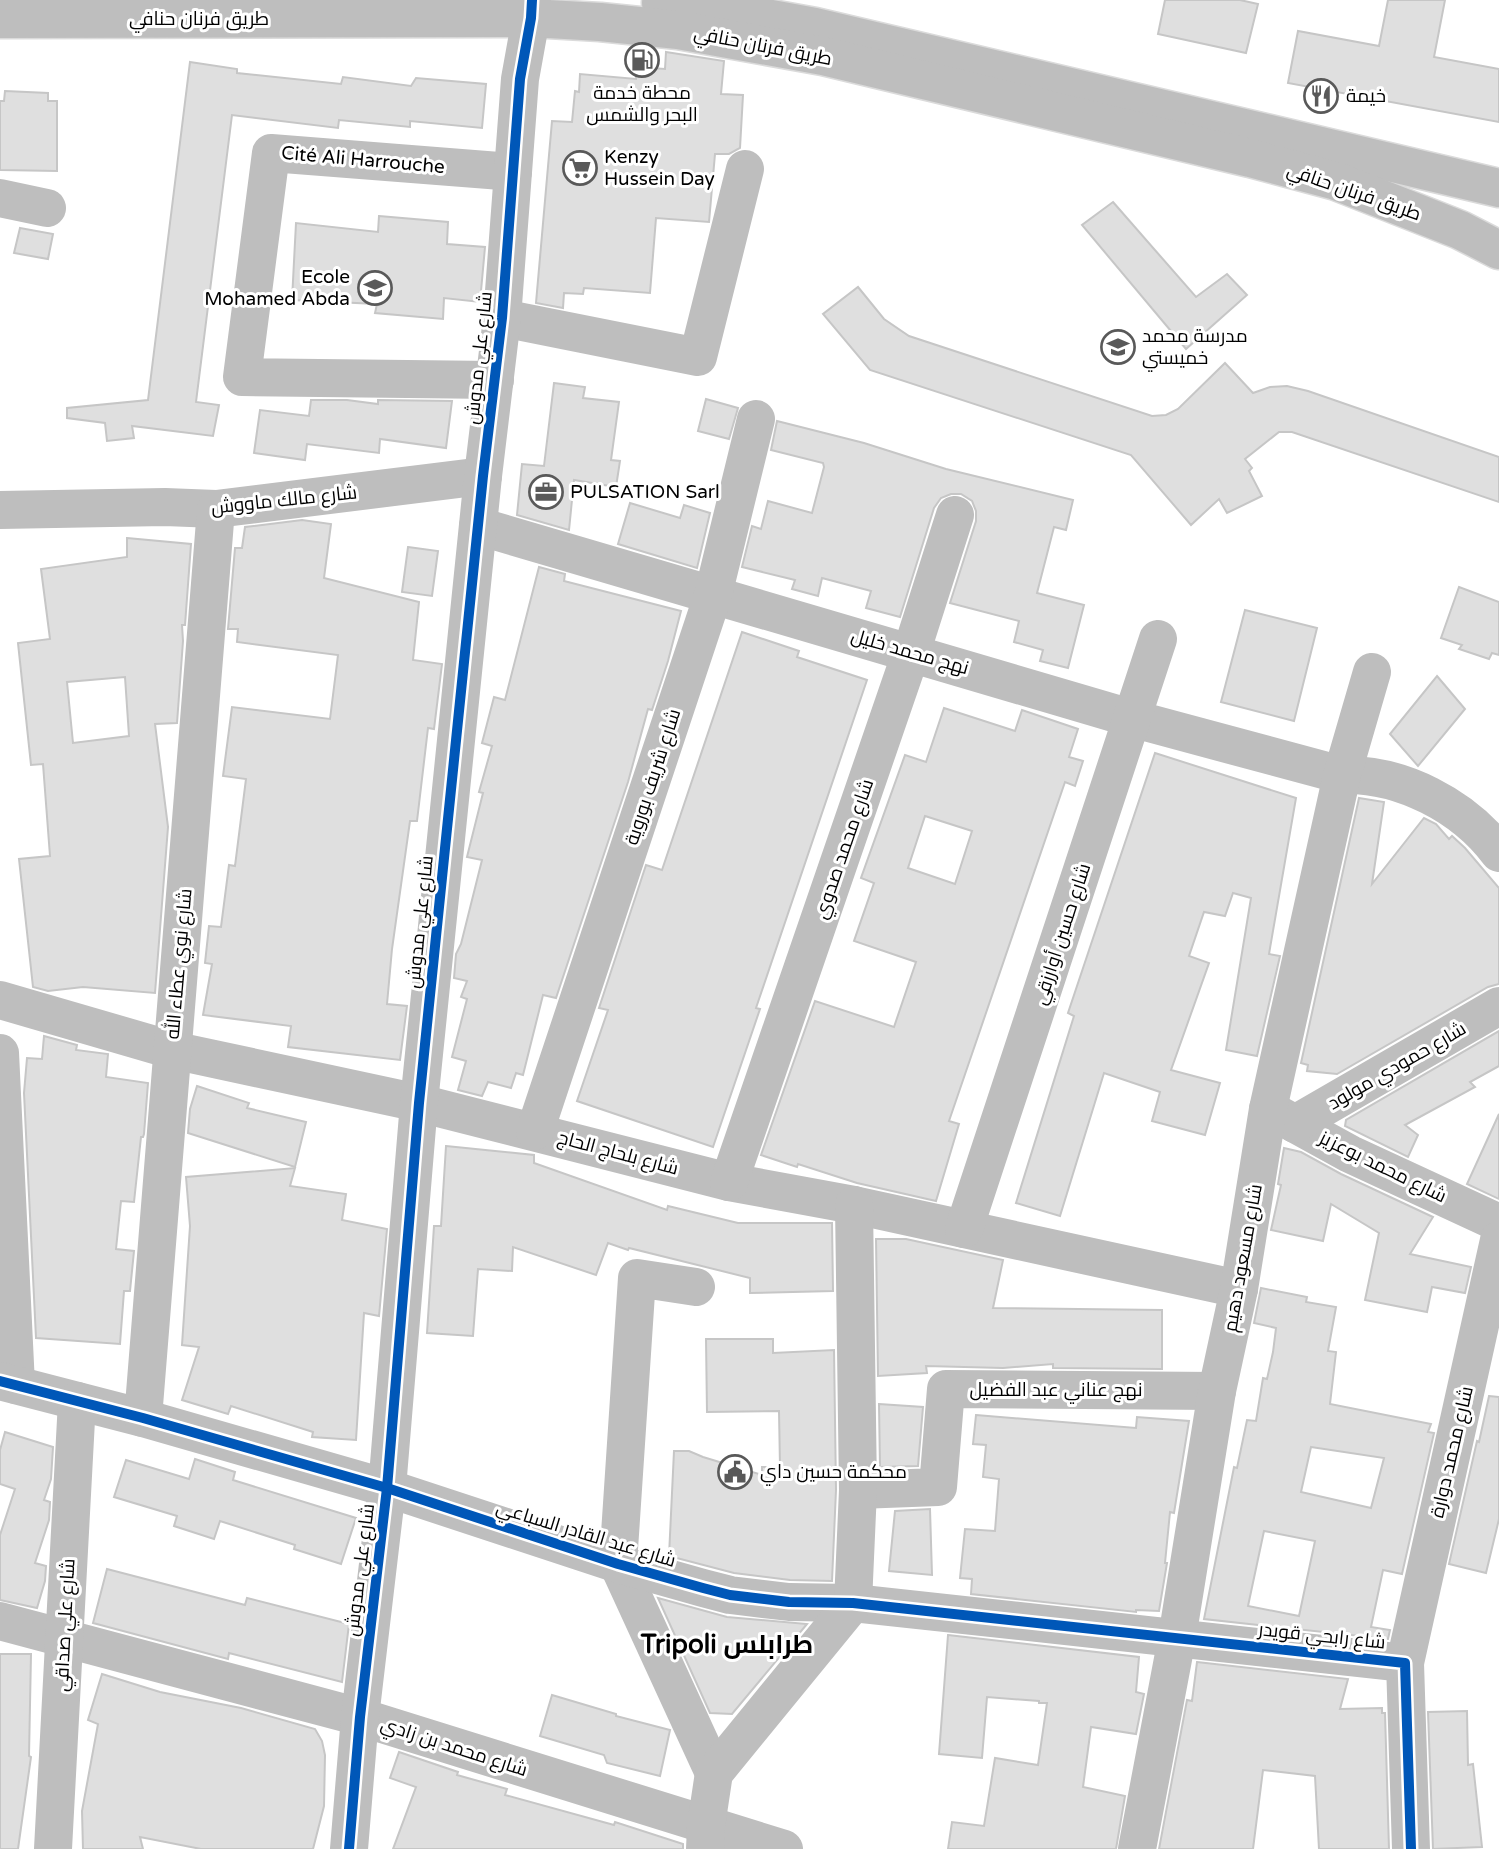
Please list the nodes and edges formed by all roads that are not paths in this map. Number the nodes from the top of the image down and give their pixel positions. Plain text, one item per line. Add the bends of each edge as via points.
1 (625, 0) edge
2 (671, 2) edge
3 (532, 9) edge
4 (0, 19) edge
5 (745, 169) dead end
6 (513, 172) junction
7 (1499, 188) edge
8 (0, 198) edge
9 (47, 208) dead end
10 (1499, 250) edge
11 (502, 318) junction
12 (495, 380) junction
13 (756, 419) dead end
14 (483, 475) junction
15 (216, 509) junction
16 (0, 510) edge
17 (956, 515) dead end
18 (478, 526) junction
19 (713, 595) junction
20 (1158, 639) dead end
21 (911, 653) junction
22 (1372, 671) dead end
23 (1134, 719) junction
24 (1342, 775) junction
25 (1499, 853) edge
26 (0, 1000) edge
27 (1499, 1006) edge
28 (172, 1050) junction
29 (0, 1052) edge
30 (419, 1103) junction
31 (1281, 1116) junction
32 (535, 1131) junction
33 (729, 1182) junction
34 (853, 1205) junction
35 (1499, 1223) edge
36 (964, 1229) junction
37 (1499, 1240) edge
38 (696, 1287) dead end
39 (1239, 1289) junction
40 (8, 1383) edge
41 (1217, 1391) junction
42 (77, 1401) junction
43 (143, 1418) junction
44 (387, 1488) junction
45 (858, 1490) junction
46 (618, 1564) junction
47 (853, 1604) junction
48 (0, 1621) edge
49 (64, 1637) junction
50 (1177, 1638) junction
51 (1405, 1663) junction
52 (360, 1717) junction
53 (714, 1773) junction
54 (706, 1838) edge
55 (53, 1849) edge
56 (349, 1849) edge
57 (784, 1849) edge
58 (1138, 1849) edge
59 (1412, 1849) edge

1 - 2 street, طريق فرنان حنافي
2 - 7 street, طريق فرنان حنافي via 815,27
3 - 4 street, طريق فرنان حنافي
3 - 6 street, شارع علي مدوش via 520,79
3 - 10 street, طريق فرنان حنافي via 823,56 1237,155 1336,181
5 - 11 street via 698,357
6 - 11 street, شارع علي مدوش
6 - 12 street, Cité Ali Harrouche via 271,153 242,377
8 - 9 street
11 - 12 street, شارع علي مدوش
12 - 14 street, شارع علي مدوش
13 - 19 street, شارع شريف بوروية
14 - 15 street, شارع مالك ماووش
14 - 18 street, شارع علي مدوش
15 - 16 street, شارع مالك ماووش
15 - 28 street, شارع نوي عطاء الله
17 - 21 street, شارع محمد صدوي
18 - 19 street, نهج محمد خليل
18 - 30 street, شارع علي مدوش
19 - 21 street, نهج محمد خليل
19 - 32 street, شارع شريف بوروية
20 - 23 street, شارع حسين أوارزقي
21 - 23 street, نهج محمد خليل
21 - 33 street, شارع محمد صدوي
22 - 24 street, شارع مسعود دهيم
23 - 24 street, نهج محمد خليل
23 - 36 street, شارع حسين أوارزقي
24 - 25 street, نهج محمد خليل via 1362,774 1446,804 1484,833
24 - 31 street, شارع مسعود دهيم
26 - 28 street, شارع بلحاج الحاج
27 - 31 street, شارع حمودي مولود
28 - 30 street, شارع بلحاج الحاج
28 - 43 street, شارع نوي عطاء الله
29 - 40 street
30 - 32 street, شارع بلحاج الحاج
30 - 44 street, شارع علي مدوش
31 - 35 street, شارع محمد بوعزيز via 1350,1154
31 - 39 street, شارع مسعود دهيم
32 - 33 street, شارع بلحاج الحاج
33 - 34 street, شارع بلحاج الحاج
34 - 36 street, شارع بلحاج الحاج
34 - 45 street
36 - 39 street, شارع بلحاج الحاج
37 - 51 street, شارع محمد دوارة
38 - 46 street, شارع عبد القادر السباعي via 637,1278
39 - 41 street, شارع مسعود دهيم
40 - 42 street, شارع عبد القادر السباعي
41 - 45 street, نهج عناني عبد الفضيل via 946,1389 937,1487
41 - 50 street, شارع مسعود دهيم
42 - 43 street, شارع عبد القادر السباعي
42 - 49 street, شارع علي صداقي
43 - 44 street, شارع عبد القادر السباعي
44 - 46 street, شارع عبد القادر السباعي
44 - 52 street, شارع علي مدوش
45 - 47 street
46 - 47 street, شارع عبد القادر السباعي via 730,1595
46 - 53 street, شارع عبد القادر السباعي
47 - 50 street, شارع عبد القادر السباعي
47 - 53 street
48 - 49 street, شارع محمد بن زادي
49 - 52 street, شارع محمد بن زادي
49 - 55 street, شارع علي صداقي
50 - 51 street, شاع رابحي قويدر
50 - 58 street, شارع مسعود دهيم
51 - 59 street, شاع رابحي قويدر
52 - 54 street, شارع محمد بن زادي
52 - 56 street, شارع علي مدوش
53 - 54 street
54 - 57 street, شارع محمد بن زادي

